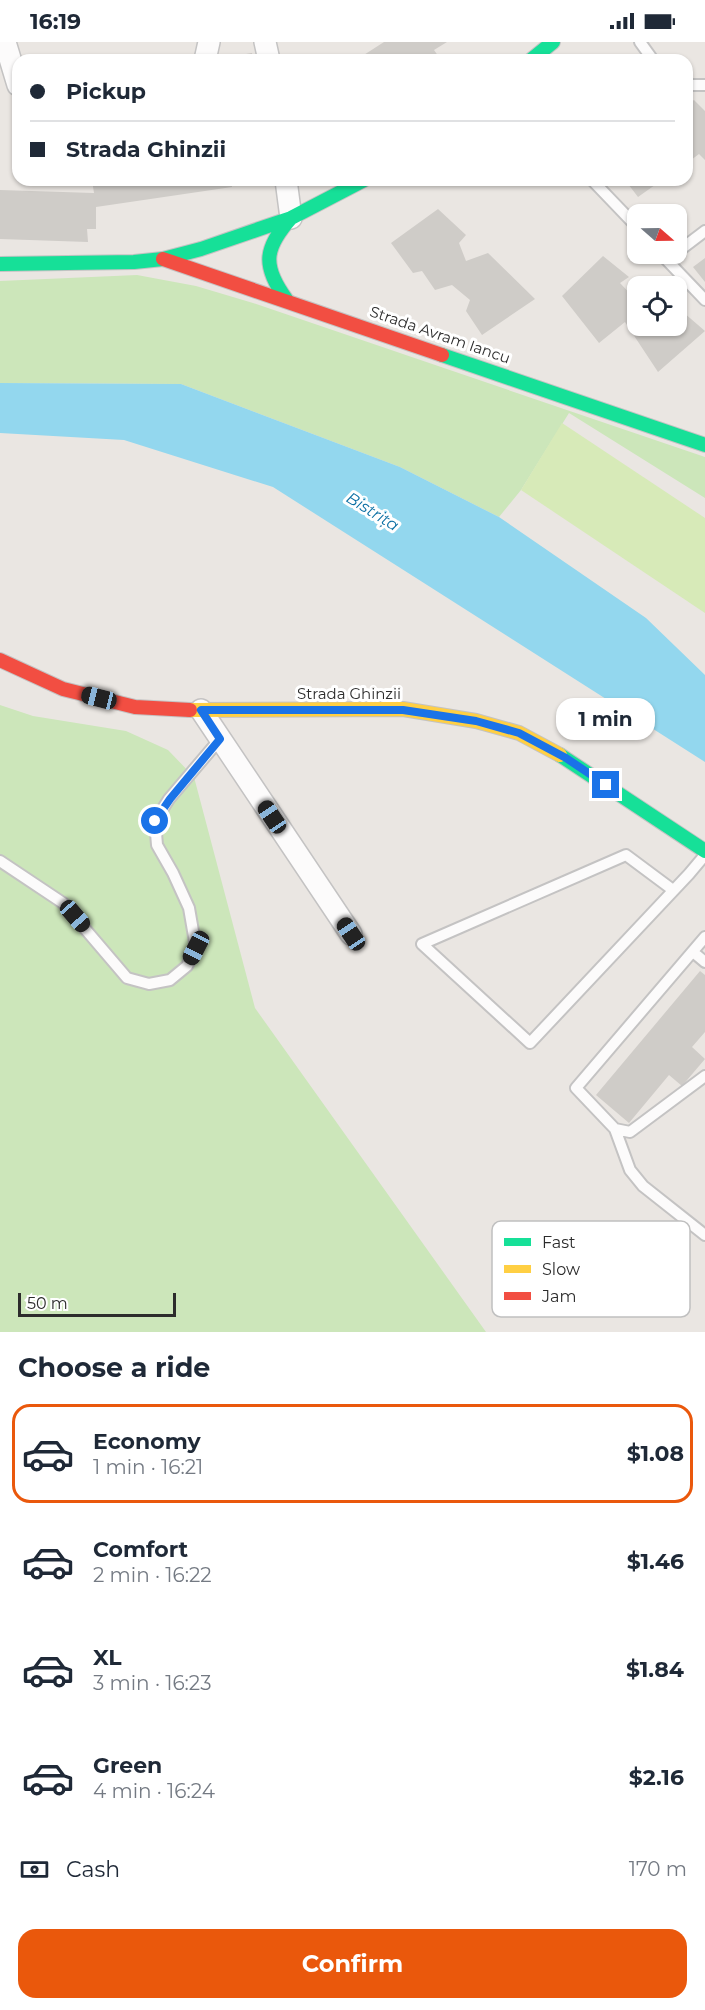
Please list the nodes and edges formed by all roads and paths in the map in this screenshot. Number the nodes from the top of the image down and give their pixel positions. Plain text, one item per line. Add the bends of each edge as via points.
1 (5, 42) edge
2 (553, 42) edge
3 (529, 54) edge
4 (12, 65) edge
5 (287, 186) edge
6 (352, 186) edge
7 (598, 186) edge
8 (627, 217) edge
9 (291, 218) junction
10 (705, 231) edge
11 (687, 243) edge
12 (163, 259) junction
13 (0, 264) edge
14 (677, 264) edge
15 (286, 299) junction
16 (705, 300) edge
17 (705, 445) edge
18 (0, 660) edge
19 (201, 710) junction
20 (220, 739) junction
21 (705, 853) edge
22 (0, 861) edge
23 (673, 890) junction
24 (351, 934) dead end
25 (705, 937) edge
26 (693, 952) junction
27 (705, 962) edge
28 (705, 1076) edge
29 (615, 1129) junction
30 (686, 1221) edge
31 (690, 1224) edge
32 (705, 1236) edge

1 - 4 street
2 - 3 street
5 - 9 street
6 - 9 street
7 - 8 lane
9 - 12 street
9 - 15 street via 277,231 269,248 268,267 274,285
10 - 11 lane
12 - 13 street
12 - 15 street, Strada Avram Iancu
14 - 16 lane
15 - 17 street, Strada Avram Iancu
18 - 19 street, Strada Ghinzii via 63,689 135,707
19 - 20 street
19 - 21 street, Strada Ghinzii via 403,710 476,721 519,733 566,758
20 - 22 lane via 155,821 157,845 189,908 196,948 187,966 170,980 149,984 127,978 63,903
20 - 24 street
21 - 23 lane
23 - 23 lane via 530,1043 422,944 626,855
25 - 26 lane
26 - 27 lane
26 - 29 lane via 576,1088
28 - 29 lane via 630,1132
29 - 30 lane via 630,1170 643,1186
31 - 32 lane

